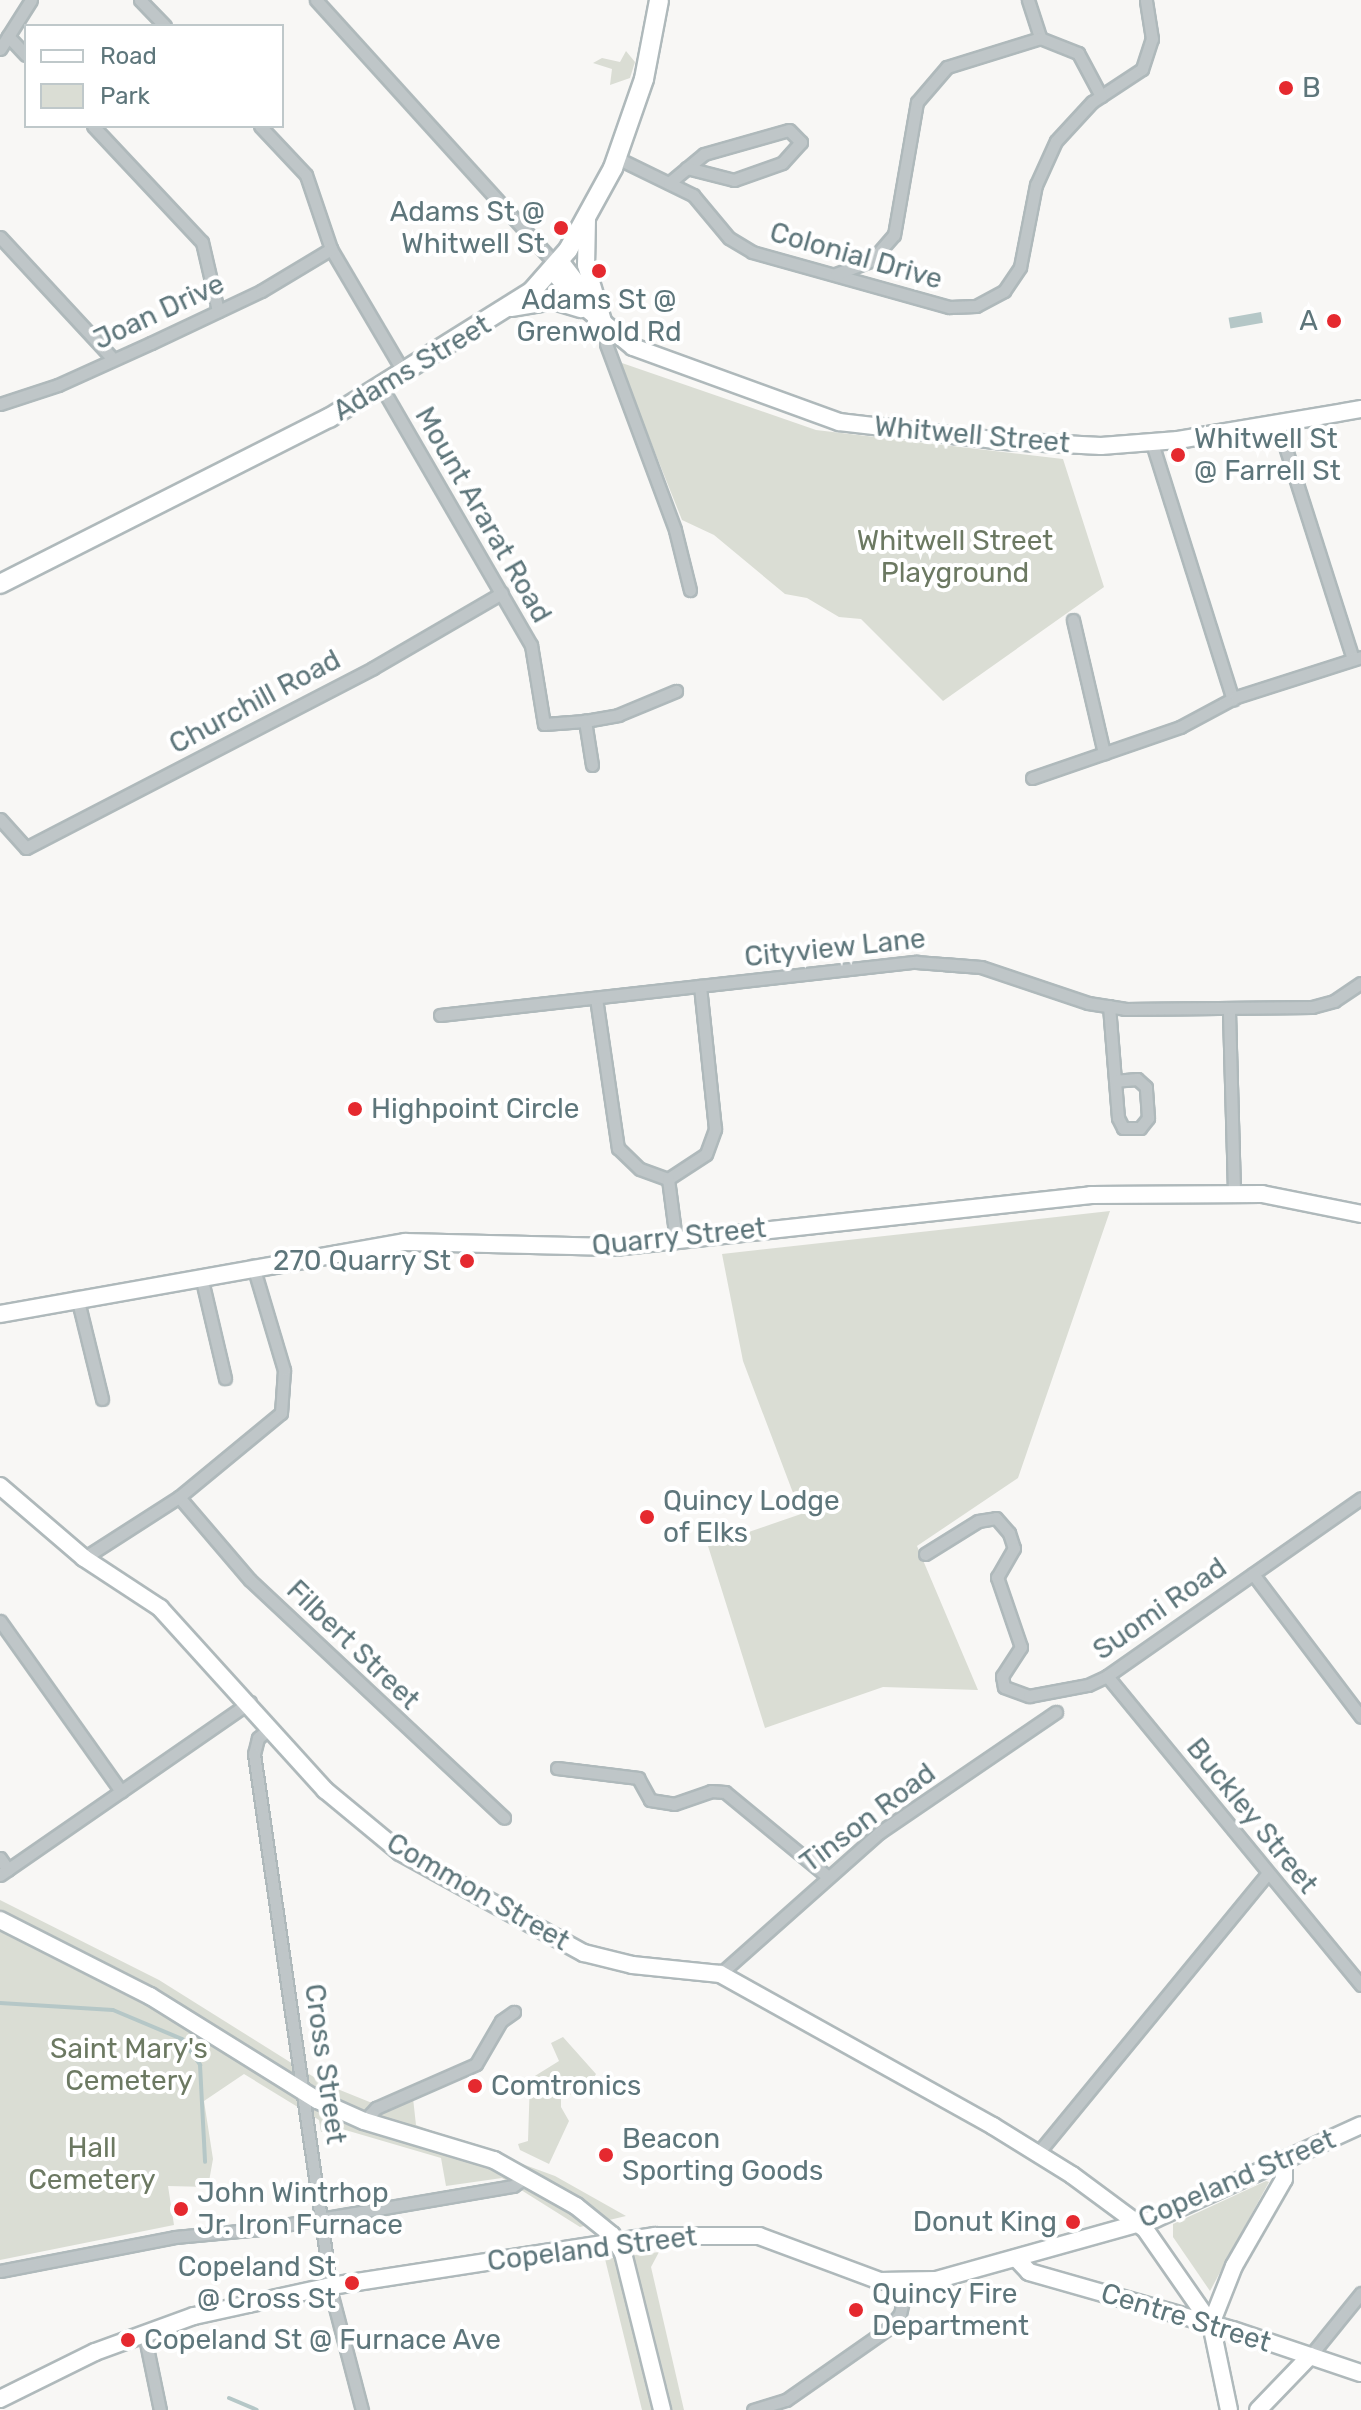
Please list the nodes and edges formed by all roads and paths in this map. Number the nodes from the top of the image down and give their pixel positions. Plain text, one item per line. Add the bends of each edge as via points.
1 (31, 0) edge
2 (140, 0) edge
3 (316, 0) edge
4 (659, 0) edge
5 (1028, 0) edge
6 (1146, 0) edge
7 (163, 24) edge
8 (8, 36) junction
9 (1040, 38) junction
10 (0, 49) edge
11 (24, 53) edge
12 (1101, 96) junction
13 (95, 128) edge
14 (262, 128) edge
15 (617, 158) junction
16 (687, 168) junction
17 (669, 183) junction
18 (587, 218) junction
19 (0, 237) edge
20 (331, 249) junction
21 (556, 265) junction
22 (836, 274) junction
23 (510, 308) junction
24 (218, 311) junction
25 (608, 327) junction
26 (113, 359) junction
27 (404, 373) junction
28 (382, 388) junction
29 (0, 404) edge
30 (1361, 409) edge
31 (1277, 421) junction
32 (1152, 443) junction
33 (0, 584) edge
34 (690, 590) dead end
35 (502, 593) junction
36 (1073, 620) dead end
37 (1357, 658) edge
38 (676, 691) dead end
39 (1233, 700) junction
40 (585, 721) junction
41 (1104, 753) junction
42 (592, 765) dead end
43 (1032, 778) dead end
44 (0, 819) edge
45 (1361, 983) edge
46 (700, 986) junction
47 (596, 998) junction
48 (1109, 1006) junction
49 (1229, 1012) junction
50 (440, 1015) dead end
51 (1116, 1081) junction
52 (668, 1179) junction
53 (1234, 1195) junction
54 (1361, 1214) edge
55 (676, 1240) junction
56 (253, 1266) junction
57 (201, 1276) junction
58 (77, 1297) junction
59 (0, 1314) edge
60 (225, 1378) dead end
61 (102, 1399) dead end
62 (0, 1486) edge
63 (179, 1497) junction
64 (1361, 1498) edge
65 (925, 1554) dead end
66 (84, 1558) junction
67 (1253, 1574) junction
68 (0, 1621) edge
69 (1107, 1676) junction
70 (250, 1702) junction
71 (1056, 1712) dead end
72 (1360, 1713) edge
73 (270, 1728) junction
74 (557, 1768) dead end
75 (121, 1791) junction
76 (504, 1818) dead end
77 (0, 1858) edge
78 (4, 1872) edge
79 (1268, 1873) junction
80 (827, 1876) junction
81 (0, 1920) edge
82 (720, 1974) junction
83 (1361, 1985) edge
84 (514, 2012) dead end
85 (305, 2094) junction
86 (364, 2121) junction
87 (1361, 2125) edge
88 (1038, 2153) junction
89 (1284, 2161) junction
90 (527, 2176) junction
91 (323, 2219) junction
92 (1138, 2224) junction
93 (617, 2241) junction
94 (1016, 2258) junction
95 (0, 2271) edge
96 (907, 2283) junction
97 (331, 2286) junction
98 (1361, 2293) edge
99 (1211, 2324) junction
100 (144, 2333) junction
101 (1310, 2356) junction
102 (1361, 2373) edge
103 (0, 2399) edge
104 (160, 2410) edge
105 (362, 2410) edge
106 (662, 2410) edge
107 (753, 2410) edge
108 (1229, 2410) edge
109 (1258, 2410) edge

1 - 8 street
2 - 7 street
3 - 21 street
4 - 15 main road, Adams Street via 644,79
5 - 9 street
6 - 12 street, Colonial Drive via 1152,21 1150,55 1126,84
8 - 10 street
8 - 11 street
9 - 12 street via 1078,53
9 - 22 street via 967,58 931,80 915,109 894,235 872,260
12 - 22 street, Colonial Drive via 1061,134 1045,161 1023,260 996,297 967,308 949,307
13 - 24 street via 202,242
14 - 20 street via 306,175
15 - 17 street, Colonial Drive
15 - 18 main road, Adams Street
16 - 16 street via 734,180 782,163 801,142 789,130 704,154
16 - 17 street
17 - 22 street, Colonial Drive via 693,195 743,248
18 - 21 main road, Adams Street
18 - 25 main road via 586,265
19 - 26 street
20 - 24 street, Joan Drive
20 - 27 street
21 - 23 main road, Adams Street
21 - 25 main road, Whitwell Street
23 - 25 main road via 564,302
23 - 27 main road, Adams Street
24 - 26 street, Joan Drive
25 - 32 main road, Whitwell Street via 652,356 839,422 1004,441
25 - 34 street via 606,344 675,530
26 - 29 street, Joan Drive
27 - 28 main road, Adams Street
28 - 33 main road, Adams Street
28 - 35 street, Mount Ararat Road
30 - 31 main road, Whitwell Street
31 - 32 main road, Whitwell Street
31 - 37 street
32 - 39 street
35 - 40 street, Mount Ararat Road via 531,645 544,724
35 - 44 street, Churchill Road via 373,668 26,848
36 - 41 street
37 - 39 street
38 - 40 street via 618,715
39 - 41 street via 1180,727
40 - 42 street
41 - 43 street
45 - 49 street, Cityview Lane via 1334,1001 1312,1007
46 - 47 street, Cityview Lane
46 - 48 street, Cityview Lane via 951,962
46 - 52 street via 715,1129 706,1154
47 - 50 street, Cityview Lane
47 - 52 street via 618,1148 640,1169
48 - 49 street, Cityview Lane
48 - 51 street
49 - 53 street
51 - 51 street via 1123,1128 1140,1128 1148,1118 1146,1087 1137,1079
52 - 55 street
53 - 54 main road, Quarry Street via 1313,1200
53 - 55 main road, Quarry Street via 1091,1195
55 - 56 main road, Quarry Street via 614,1247 405,1242
56 - 57 main road, Quarry Street
56 - 63 street via 284,1370 281,1413
57 - 58 main road, Quarry Street
57 - 60 street
58 - 59 main road, Quarry Street
58 - 61 street
62 - 66 main road, Common Street
63 - 66 street
63 - 76 street, Filbert Street via 250,1580
64 - 67 street, Suomi Road
65 - 69 street, Suomi Road via 978,1521 996,1518 1014,1548 997,1577 1019,1632 1018,1654 1002,1676 1004,1687 1013,1695 1088,1685
66 - 70 main road, Common Street via 160,1608
67 - 69 street, Suomi Road
67 - 72 street
68 - 75 street
69 - 79 street, Buckley Street
70 - 73 main road, Common Street
70 - 75 street
71 - 80 street, Tinson Road via 880,1832
73 - 82 main road, Common Street via 362,1824 483,1901 584,1953 633,1965
73 - 85 street, Cross Street via 258,1738 254,1754
74 - 80 street via 638,1778 650,1800 674,1804 711,1791 725,1792
75 - 78 street
77 - 78 street
79 - 83 street, Buckley Street
79 - 88 street
80 - 82 street, Tinson Road
81 - 85 main road via 150,1996
82 - 88 main road, Common Street
84 - 86 street via 501,2021 476,2064 376,2108
85 - 86 main road
85 - 91 street, Cross Street
86 - 90 main road via 471,2152
87 - 89 main road, Copeland Street
88 - 92 main road, Common Street
89 - 92 main road, Copeland Street
89 - 99 main road via 1284,2179 1234,2266
90 - 91 street via 513,2186
90 - 93 main road via 576,2206
91 - 95 street via 175,2237
91 - 97 street, Cross Street
92 - 94 main road, Copeland Street
92 - 99 main road, Common Street
93 - 96 main road, Copeland Street via 664,2235 759,2236 861,2275
93 - 97 main road, Copeland Street
93 - 106 main road via 629,2268
94 - 96 main road, Copeland Street
94 - 99 main road, Centre Street via 1029,2272
96 - 107 street via 900,2314 884,2332 786,2400
97 - 100 main road, Copeland Street via 194,2316
97 - 105 street, Cross Street
98 - 101 street
99 - 101 main road, Centre Street
99 - 108 main road
100 - 103 main road, Copeland Street
100 - 104 street
101 - 102 main road, Centre Street
101 - 109 main road

